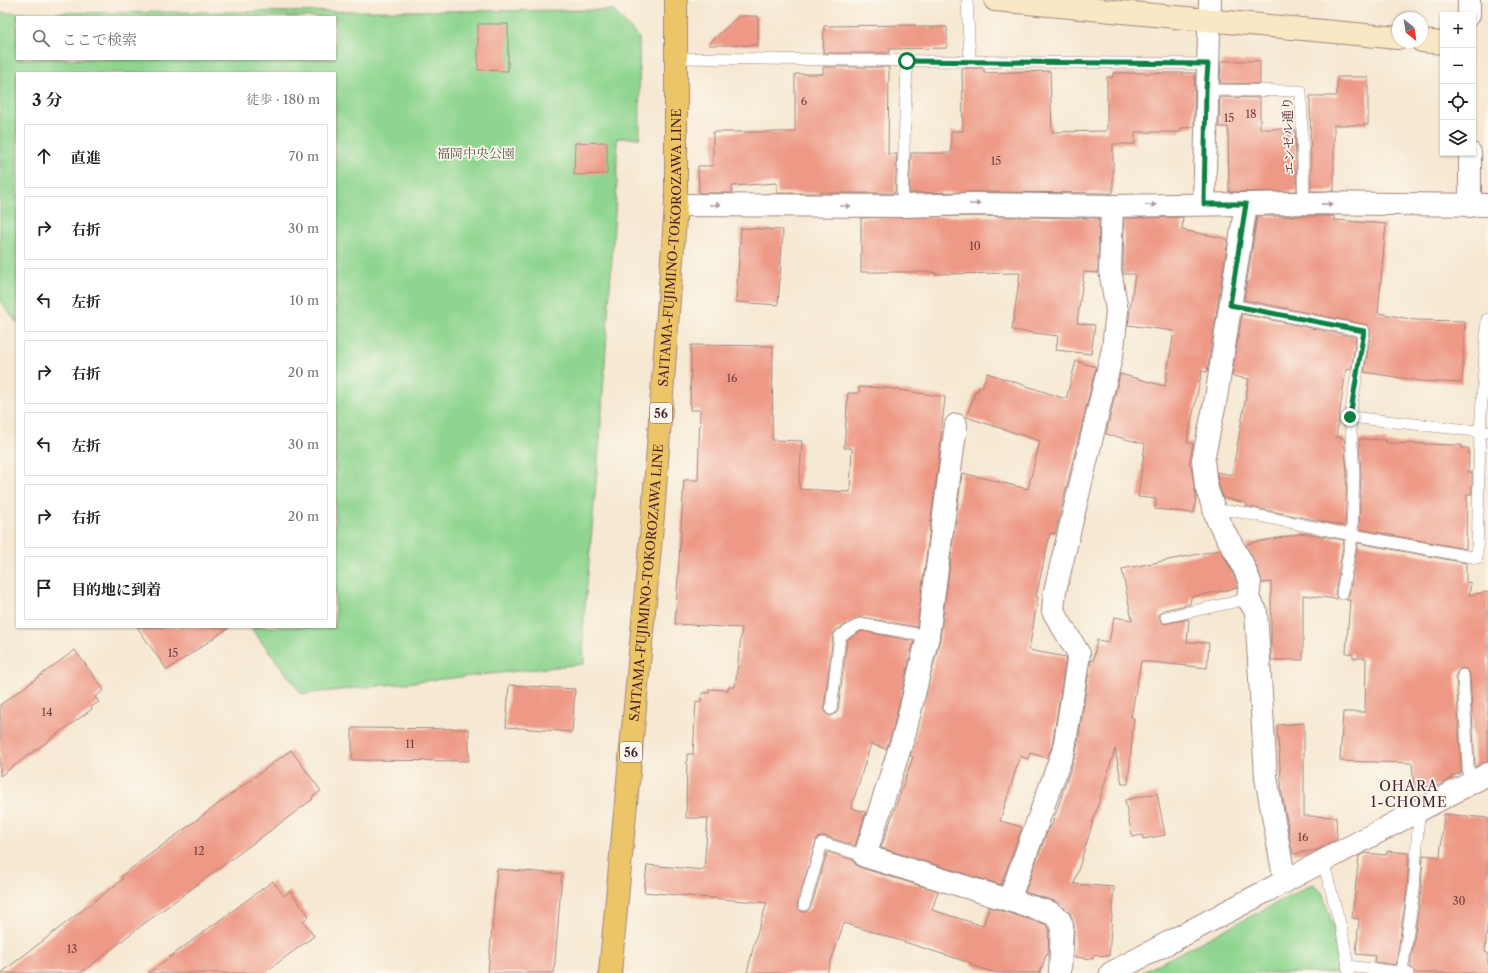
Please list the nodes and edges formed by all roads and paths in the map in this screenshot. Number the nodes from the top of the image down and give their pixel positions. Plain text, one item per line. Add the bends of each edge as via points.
1 (676, 0) edge
2 (967, 0) edge
3 (995, 0) edge
4 (1469, 0) edge
5 (1031, 2) edge
6 (1210, 10) edge
7 (1469, 12) edge
8 (1392, 37) edge
9 (1428, 41) edge
10 (1440, 43) edge
11 (675, 58) junction
12 (907, 61) junction
13 (970, 61) junction
14 (1208, 64) junction
15 (1206, 90) junction
16 (1471, 156) edge
17 (1304, 203) junction
18 (1204, 204) junction
19 (1246, 204) junction
20 (676, 205) junction
21 (902, 206) junction
22 (1112, 206) junction
23 (1479, 206) edge
24 (1230, 305) junction
25 (1487, 319) edge
26 (1350, 417) junction
27 (956, 424) dead end
28 (1484, 432) edge
29 (1215, 512) junction
30 (1352, 536) junction
31 (1342, 594) dead end
32 (1248, 599) junction
33 (1166, 617) dead end
34 (928, 636) junction
35 (1463, 675) dead end
36 (831, 709) dead end
37 (1478, 778) edge
38 (1419, 811) junction
39 (865, 856) junction
40 (1323, 861) junction
41 (1285, 882) junction
42 (1009, 900) junction
43 (804, 905) dead end
44 (1348, 969) edge
45 (1405, 972) edge
46 (610, 973) edge
47 (1060, 973) edge
48 (1111, 973) edge

1 - 11 main road, SAITAMA-FUJIMINO-TOKOROZAWA LINE / 56
2 - 13 lane
3 - 5 street
4 - 7 street
5 - 6 street
6 - 8 street
6 - 14 street
9 - 10 street
11 - 12 lane
11 - 20 main road, SAITAMA-FUJIMINO-TOKOROZAWA LINE / 56
12 - 13 lane
12 - 21 lane
13 - 14 lane
14 - 15 street
15 - 17 lane, エンゼル通り via 1301,91
15 - 18 street
16 - 23 street
17 - 19 street
17 -> 23 street
18 - 19 street
22 -> 18 street
19 - 24 street
20 -> 21 street
20 - 46 main road, SAITAMA-FUJIMINO-TOKOROZAWA LINE / 56 via 653,515
21 -> 22 street
22 - 42 street via 1110,270 1117,311 1113,348 1055,591 1053,611 1079,654 1064,749
24 - 26 lane via 1364,331
24 - 29 street via 1216,398 1203,460 1206,486
25 - 28 lane
26 - 28 lane
26 - 30 lane via 1354,473
27 - 34 street
28 - 30 lane via 1477,558
29 - 30 lane via 1235,511
29 - 32 street via 1250,582
30 - 31 lane
32 - 33 lane
32 - 41 street via 1256,611 1258,622 1266,777
34 - 36 lane via 860,624 840,636
34 - 39 street via 905,732
35 - 37 lane
37 - 38 street
38 - 40 street
38 - 45 lane
39 - 42 street
39 - 43 lane via 822,843
40 - 41 street
40 - 44 lane via 1342,931
41 - 48 street
42 - 47 street via 1051,913 1059,919 1062,925
44 - 45 lane

